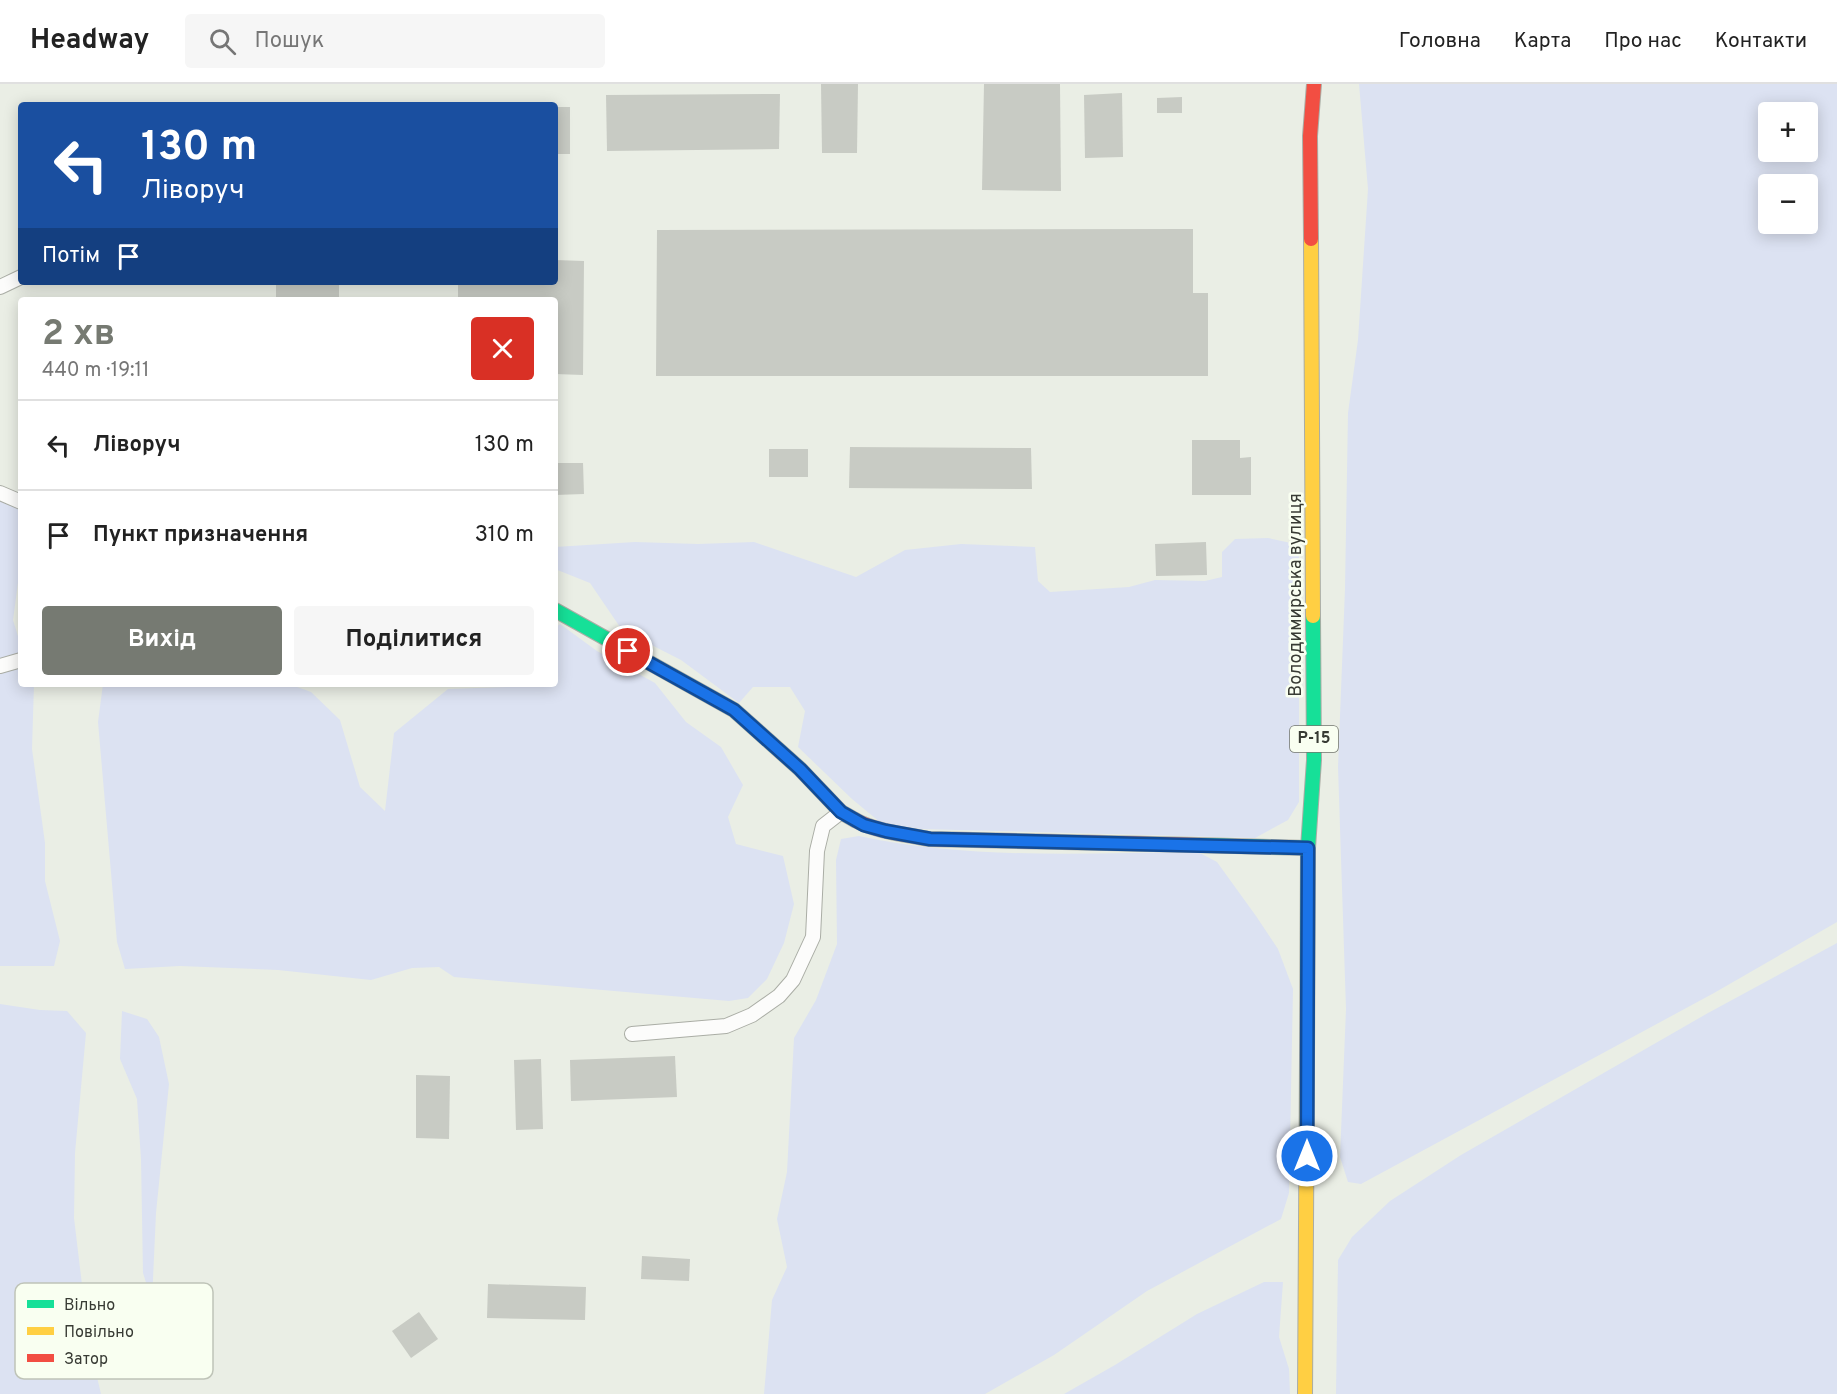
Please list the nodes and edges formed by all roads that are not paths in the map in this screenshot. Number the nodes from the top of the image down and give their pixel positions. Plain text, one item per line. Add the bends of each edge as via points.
1 (1314, 84) edge
2 (18, 278) edge
3 (0, 287) edge
4 (0, 493) edge
5 (18, 501) edge
6 (558, 612) edge
7 (18, 661) edge
8 (0, 666) edge
9 (841, 812) junction
10 (1308, 848) junction
11 (632, 1034) dead end
12 (1305, 1394) edge

1 - 10 main road, Володимирська вулиця / Р-15 via 1310,148 1314,760
2 - 3 street
4 - 5 street
6 - 9 main road via 734,710
7 - 8 street
9 - 10 main road via 864,825 930,839
9 - 11 street via 823,826 817,851 813,937 793,980 779,996 752,1015 726,1026
10 - 12 main road, Володимирська вулиця / Р-15

